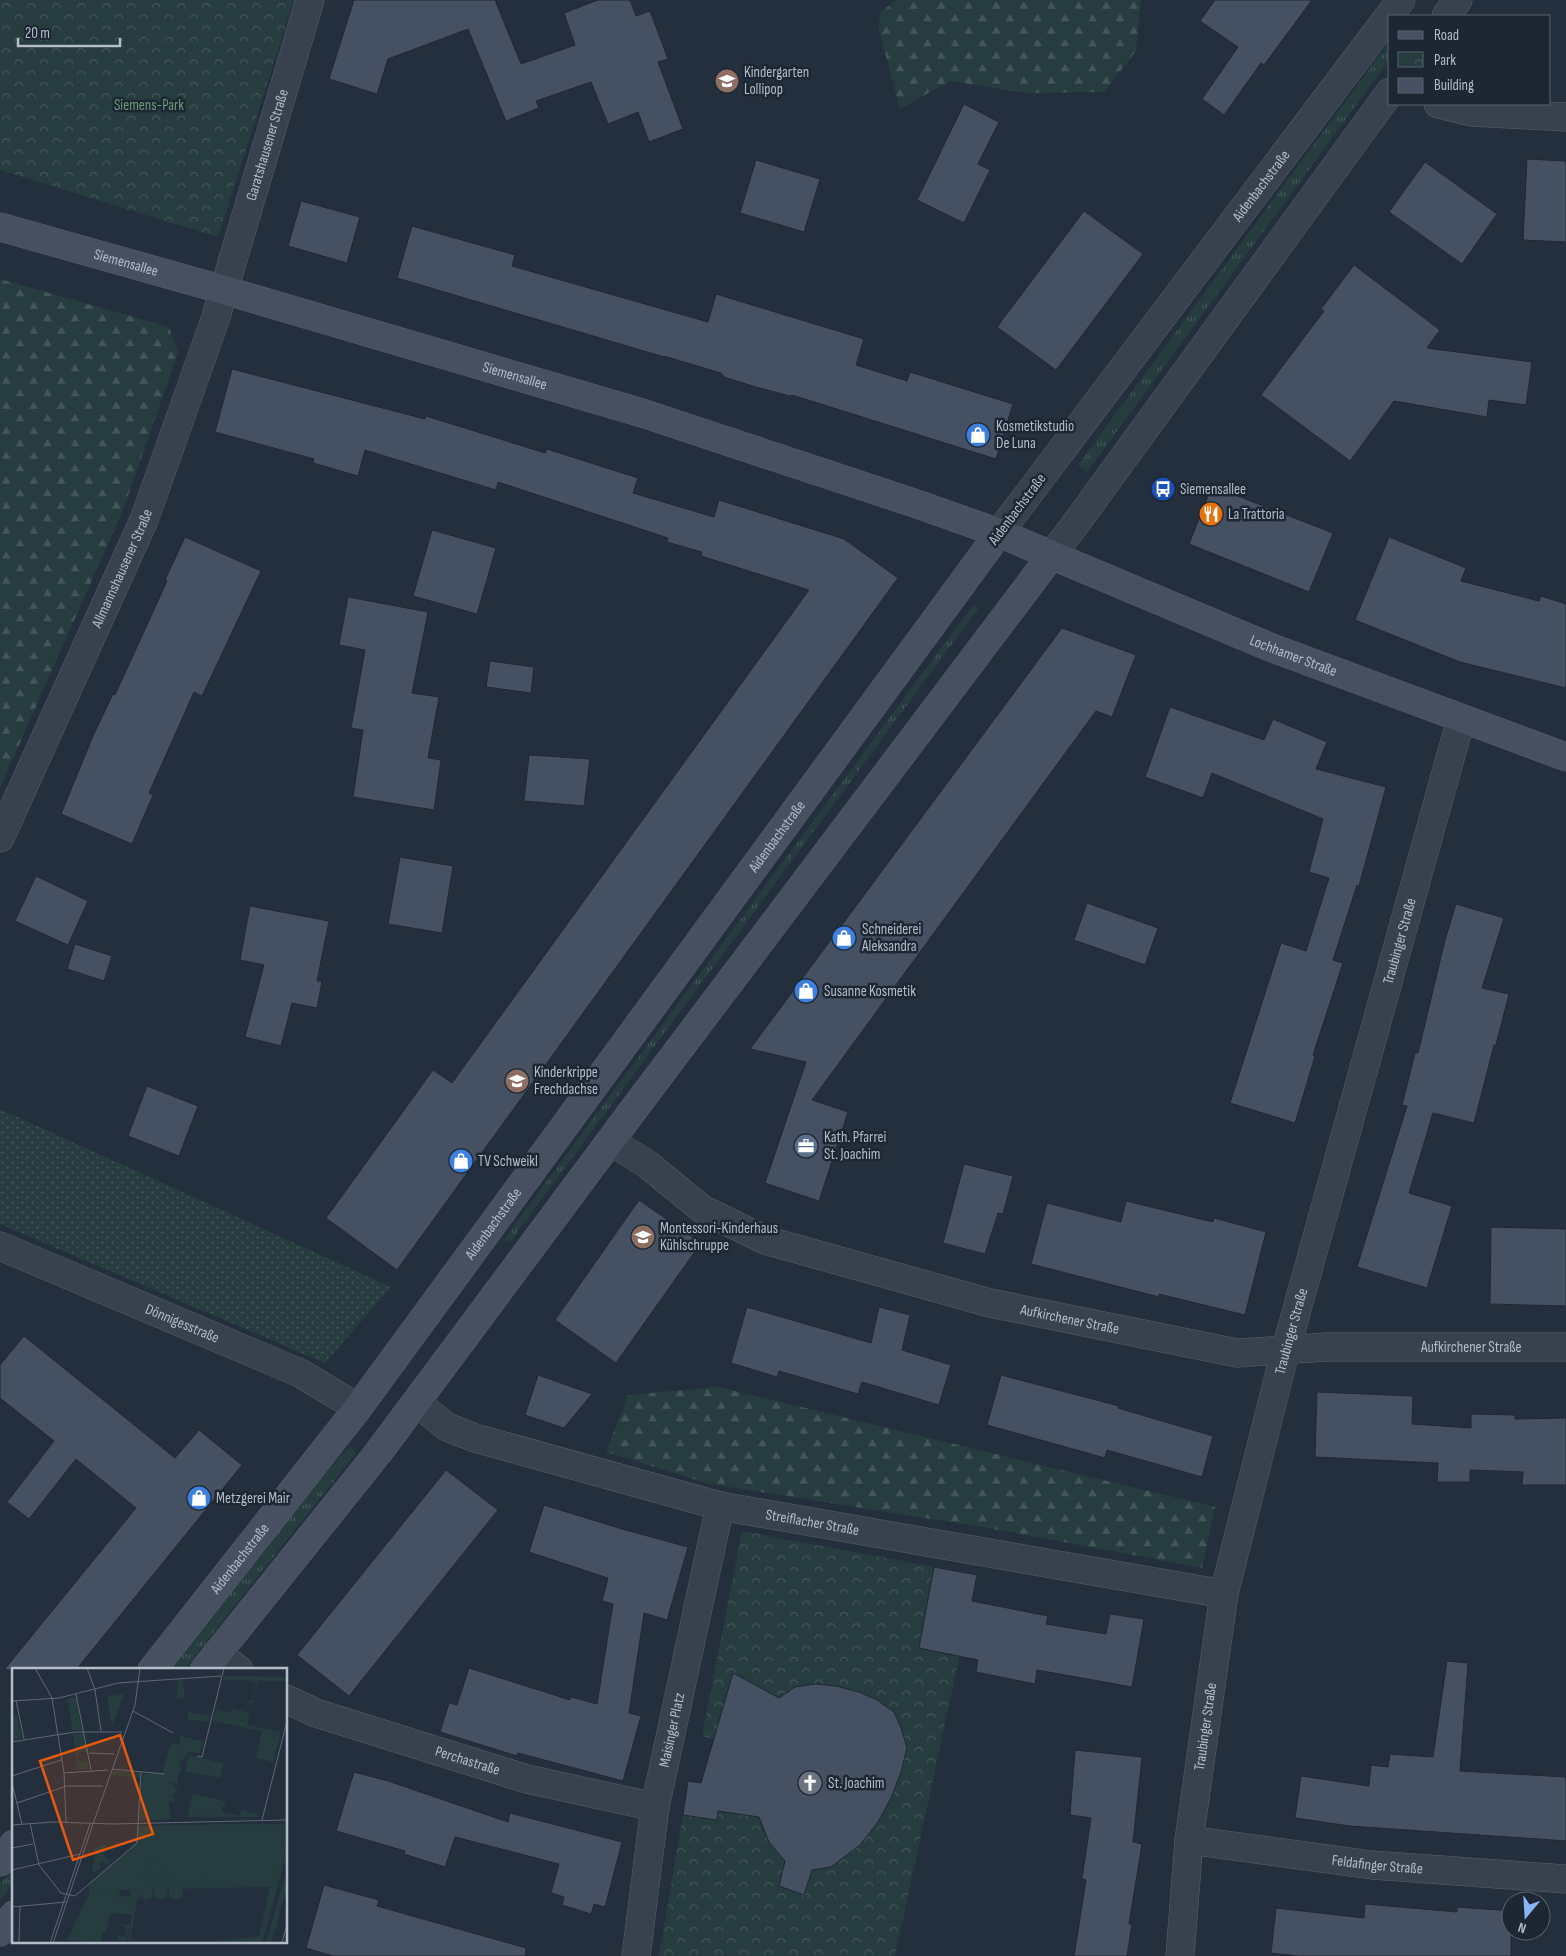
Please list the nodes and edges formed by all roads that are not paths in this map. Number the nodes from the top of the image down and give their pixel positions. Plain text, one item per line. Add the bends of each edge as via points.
1 (310, 0) edge
2 (1401, 0) edge
3 (1458, 0) edge
4 (1390, 15) edge
5 (1447, 15) edge
6 (1388, 17) edge
7 (1388, 95) edge
8 (1442, 105) edge
9 (1566, 118) edge
10 (0, 227) edge
11 (224, 290) junction
12 (998, 533) junction
13 (1024, 544) joint
14 (1050, 556) junction
15 (1461, 719) junction
16 (1566, 757) edge
17 (0, 838) edge
18 (610, 1141) junction
19 (0, 1246) edge
20 (1566, 1347) edge
21 (1286, 1348) junction
22 (416, 1402) junction
23 (358, 1408) junction
24 (720, 1506) junction
25 (1224, 1594) junction
26 (210, 1662) edge
27 (154, 1668) edge
28 (232, 1668) edge
29 (288, 1700) edge
30 (655, 1807) junction
31 (1189, 1840) junction
32 (12, 1847) edge
33 (0, 1862) edge
34 (1566, 1879) edge
35 (12, 1917) edge
36 (0, 1932) edge
37 (636, 1956) edge
38 (1180, 1956) edge

1 - 11 street, Garatshausener Straße
2 - 4 street, Aidenbachstraße
3 - 5 street
6 - 12 street, Aidenbachstraße
7 - 14 street
8 - 9 street via 1470,112
10 - 11 main road, Siemensallee
11 - 12 main road, Siemensallee via 642,413
11 - 17 street, Allmannshausener Straße via 144,520
12 - 13 main road, Siemensallee
12 - 23 main road, Aidenbachstraße
13 - 14 main road, Lochhamer Straße
14 - 15 main road, Lochhamer Straße via 1267,646
14 - 18 main road
15 - 16 main road, Lochhamer Straße
15 - 21 street, Traubinger Straße
18 - 21 street, Aufkirchener Straße via 647,1164 702,1209 765,1240 1000,1305 1237,1353
18 - 22 main road
19 - 23 street, Dönnigesstraße via 300,1373
20 - 21 street, Aufkirchener Straße
21 - 25 street, Traubinger Straße
22 - 24 street, Streiflacher Straße via 447,1427 475,1438
22 - 26 main road
23 - 27 main road, Aidenbachstraße
24 - 25 street, Streiflacher Straße
24 - 30 street, Maisinger Platz
25 - 31 street, Traubinger Straße
26 - 28 street
29 - 30 street, Perchastraße via 316,1713 527,1780
30 - 37 street, Maisinger Platz
31 - 34 street, Feldafinger Straße via 1372,1864
31 - 38 street, Traubinger Straße
32 - 33 main road
35 - 36 main road

